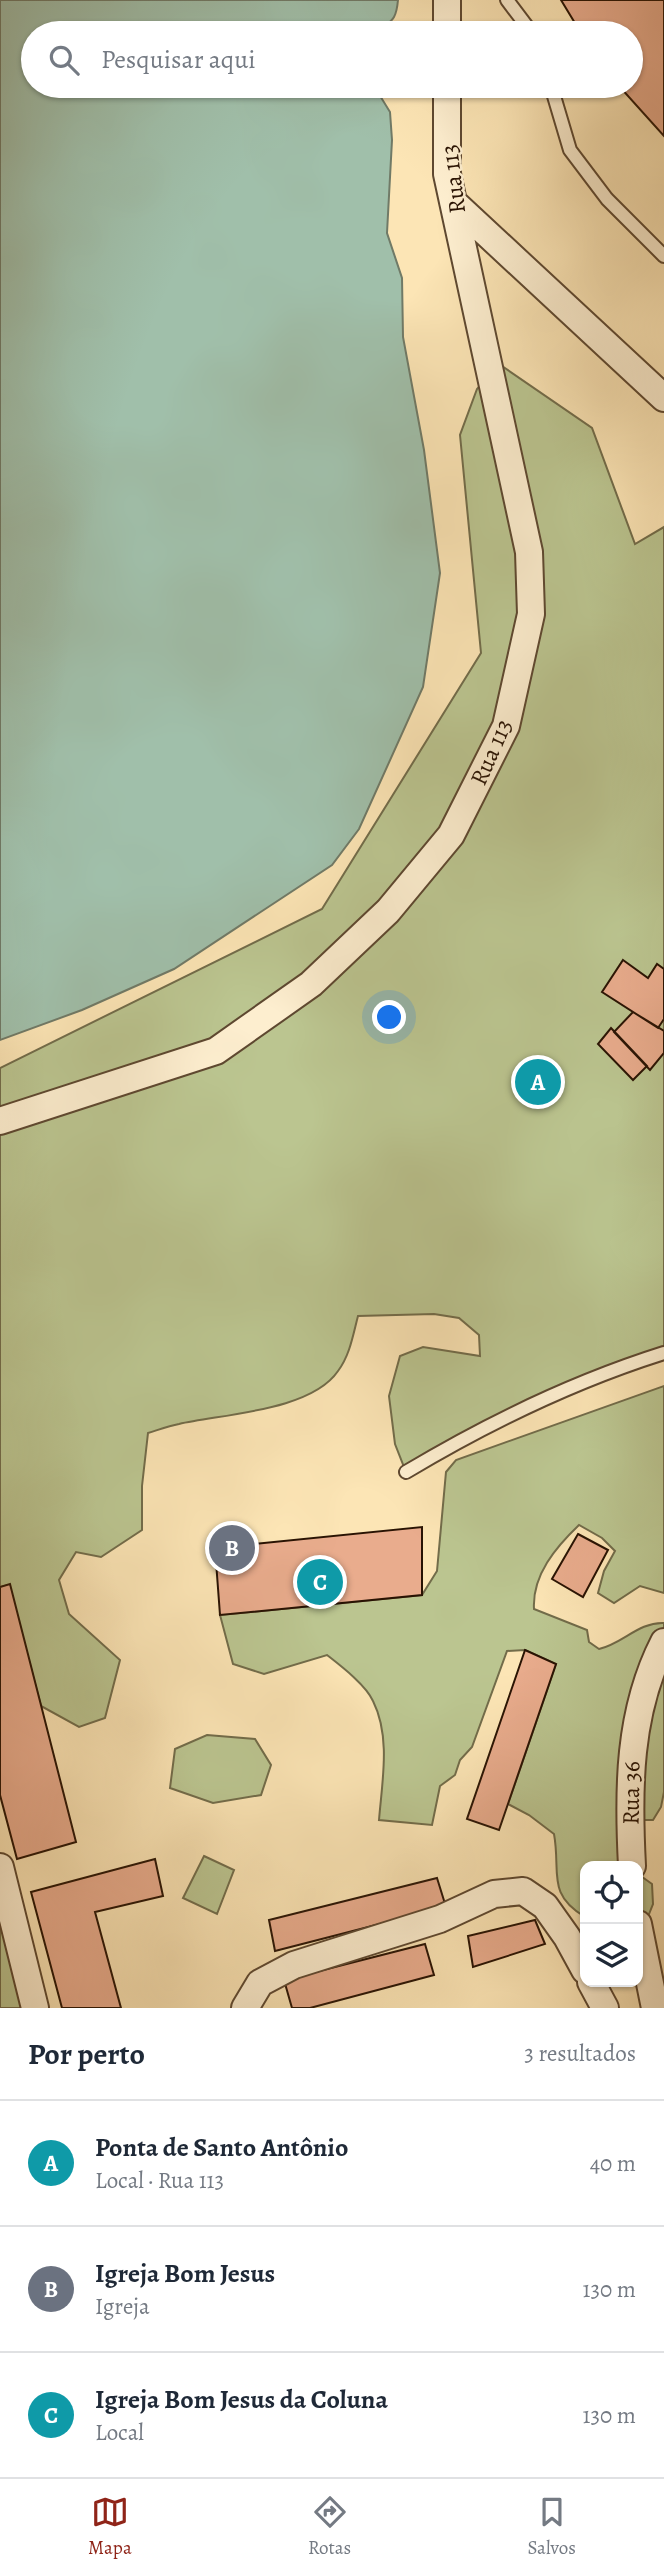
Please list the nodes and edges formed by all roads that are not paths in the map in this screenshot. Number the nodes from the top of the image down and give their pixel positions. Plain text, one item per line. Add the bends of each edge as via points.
1 (447, 0) edge
2 (507, 0) edge
3 (447, 21) edge
4 (523, 21) edge
5 (447, 98) edge
6 (555, 98) edge
7 (453, 202) junction
8 (664, 256) edge
9 (664, 398) edge
10 (0, 1121) edge
11 (664, 1353) edge
12 (406, 1472) dead end
13 (664, 1642) edge
14 (632, 1861) edge
15 (0, 1867) edge
16 (643, 1949) edge
17 (580, 1961) edge
18 (594, 1987) edge
19 (35, 2008) edge
20 (245, 2008) edge
21 (606, 2008) edge
22 (655, 2008) edge

1 - 3 street
2 - 4 lane
5 - 7 street, Rua 113 via 447,174
6 - 8 lane via 570,150 607,199
7 - 9 street
7 - 10 street, Rua 113 via 529,552 531,614 506,726 451,835 388,911 311,984 216,1051
11 - 12 lane via 541,1398
13 - 14 street, Rua 36 via 650,1668 633,1741
15 - 19 street
16 - 22 street
17 - 20 street via 545,1906 523,1891 494,1894 440,1919 294,1965 260,1983
18 - 21 street

